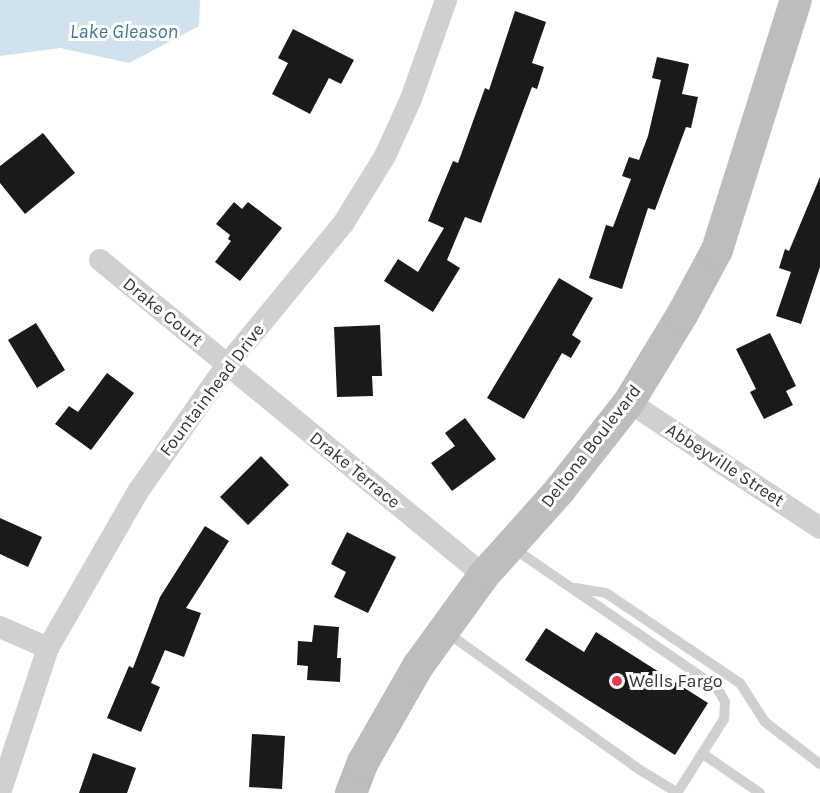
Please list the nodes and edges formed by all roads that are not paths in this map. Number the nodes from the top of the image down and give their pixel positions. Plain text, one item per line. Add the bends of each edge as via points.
1 (446, 0) edge
2 (796, 0) edge
3 (100, 260) dead end
4 (227, 365) junction
5 (629, 402) junction
6 (820, 528) edge
7 (510, 546) junction
8 (484, 575) junction
9 (571, 587) junction
10 (0, 627) edge
11 (443, 630) junction
12 (48, 648) junction
13 (703, 754) junction
14 (820, 764) edge
15 (0, 793) edge
16 (351, 793) edge
17 (677, 793) edge
18 (760, 793) edge

1 - 4 street, Fountainhead Drive via 411,99 385,156 343,224
2 - 5 street, Deltona Boulevard via 717,250
3 - 4 street, Drake Court
4 - 8 street, Drake Terrace
4 - 12 street, Fountainhead Drive via 139,490
5 - 6 street, Abbeyville Street
5 - 7 street, Deltona Boulevard
7 - 8 street, Deltona Boulevard
7 - 9 lane
8 - 11 street, Deltona Boulevard
9 - 13 lane via 720,693 725,702 724,719
9 - 14 lane via 606,593 740,683 765,722
10 - 12 street
11 - 16 street, Deltona Boulevard via 417,666 363,762
11 - 17 lane
12 - 15 street, Fountainhead Drive
13 - 17 lane
13 - 18 lane

